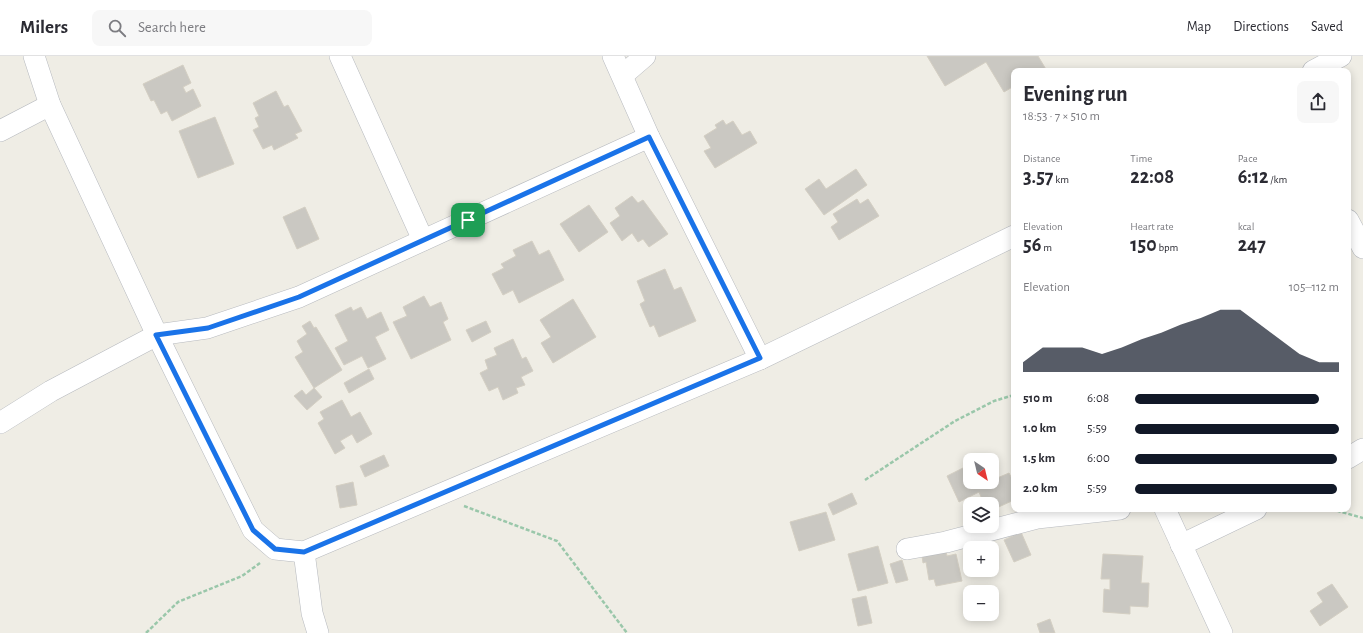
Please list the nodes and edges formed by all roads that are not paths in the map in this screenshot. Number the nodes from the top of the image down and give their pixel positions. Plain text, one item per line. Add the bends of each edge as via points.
1 (34, 56) edge
2 (340, 56) edge
3 (613, 56) edge
4 (645, 56) edge
5 (1341, 56) edge
6 (1319, 68) edge
7 (623, 75) junction
8 (50, 106) junction
9 (0, 131) edge
10 (649, 137) junction
11 (1351, 226) edge
12 (1011, 237) edge
13 (423, 240) junction
14 (1363, 248) edge
15 (156, 335) junction
16 (760, 358) junction
17 (0, 423) edge
18 (1363, 450) edge
19 (1351, 456) edge
20 (1092, 512) edge
21 (1166, 512) edge
22 (1250, 512) edge
23 (1180, 545) junction
24 (907, 549) dead end
25 (304, 552) junction
26 (318, 633) edge
27 (1222, 633) edge

1 - 8 street
2 - 13 street
3 - 7 street
4 - 7 street
5 - 6 street
7 - 10 street
8 - 9 street
8 - 15 street
10 - 13 street
10 - 16 street
11 - 14 street
12 - 16 street
13 - 15 street via 299,297 208,328
15 - 17 street
15 - 25 street via 253,530 275,549
16 - 25 street
18 - 19 street
20 - 24 street via 1037,518 946,542
21 - 23 street
22 - 23 street
23 - 27 street
25 - 26 street via 312,613

